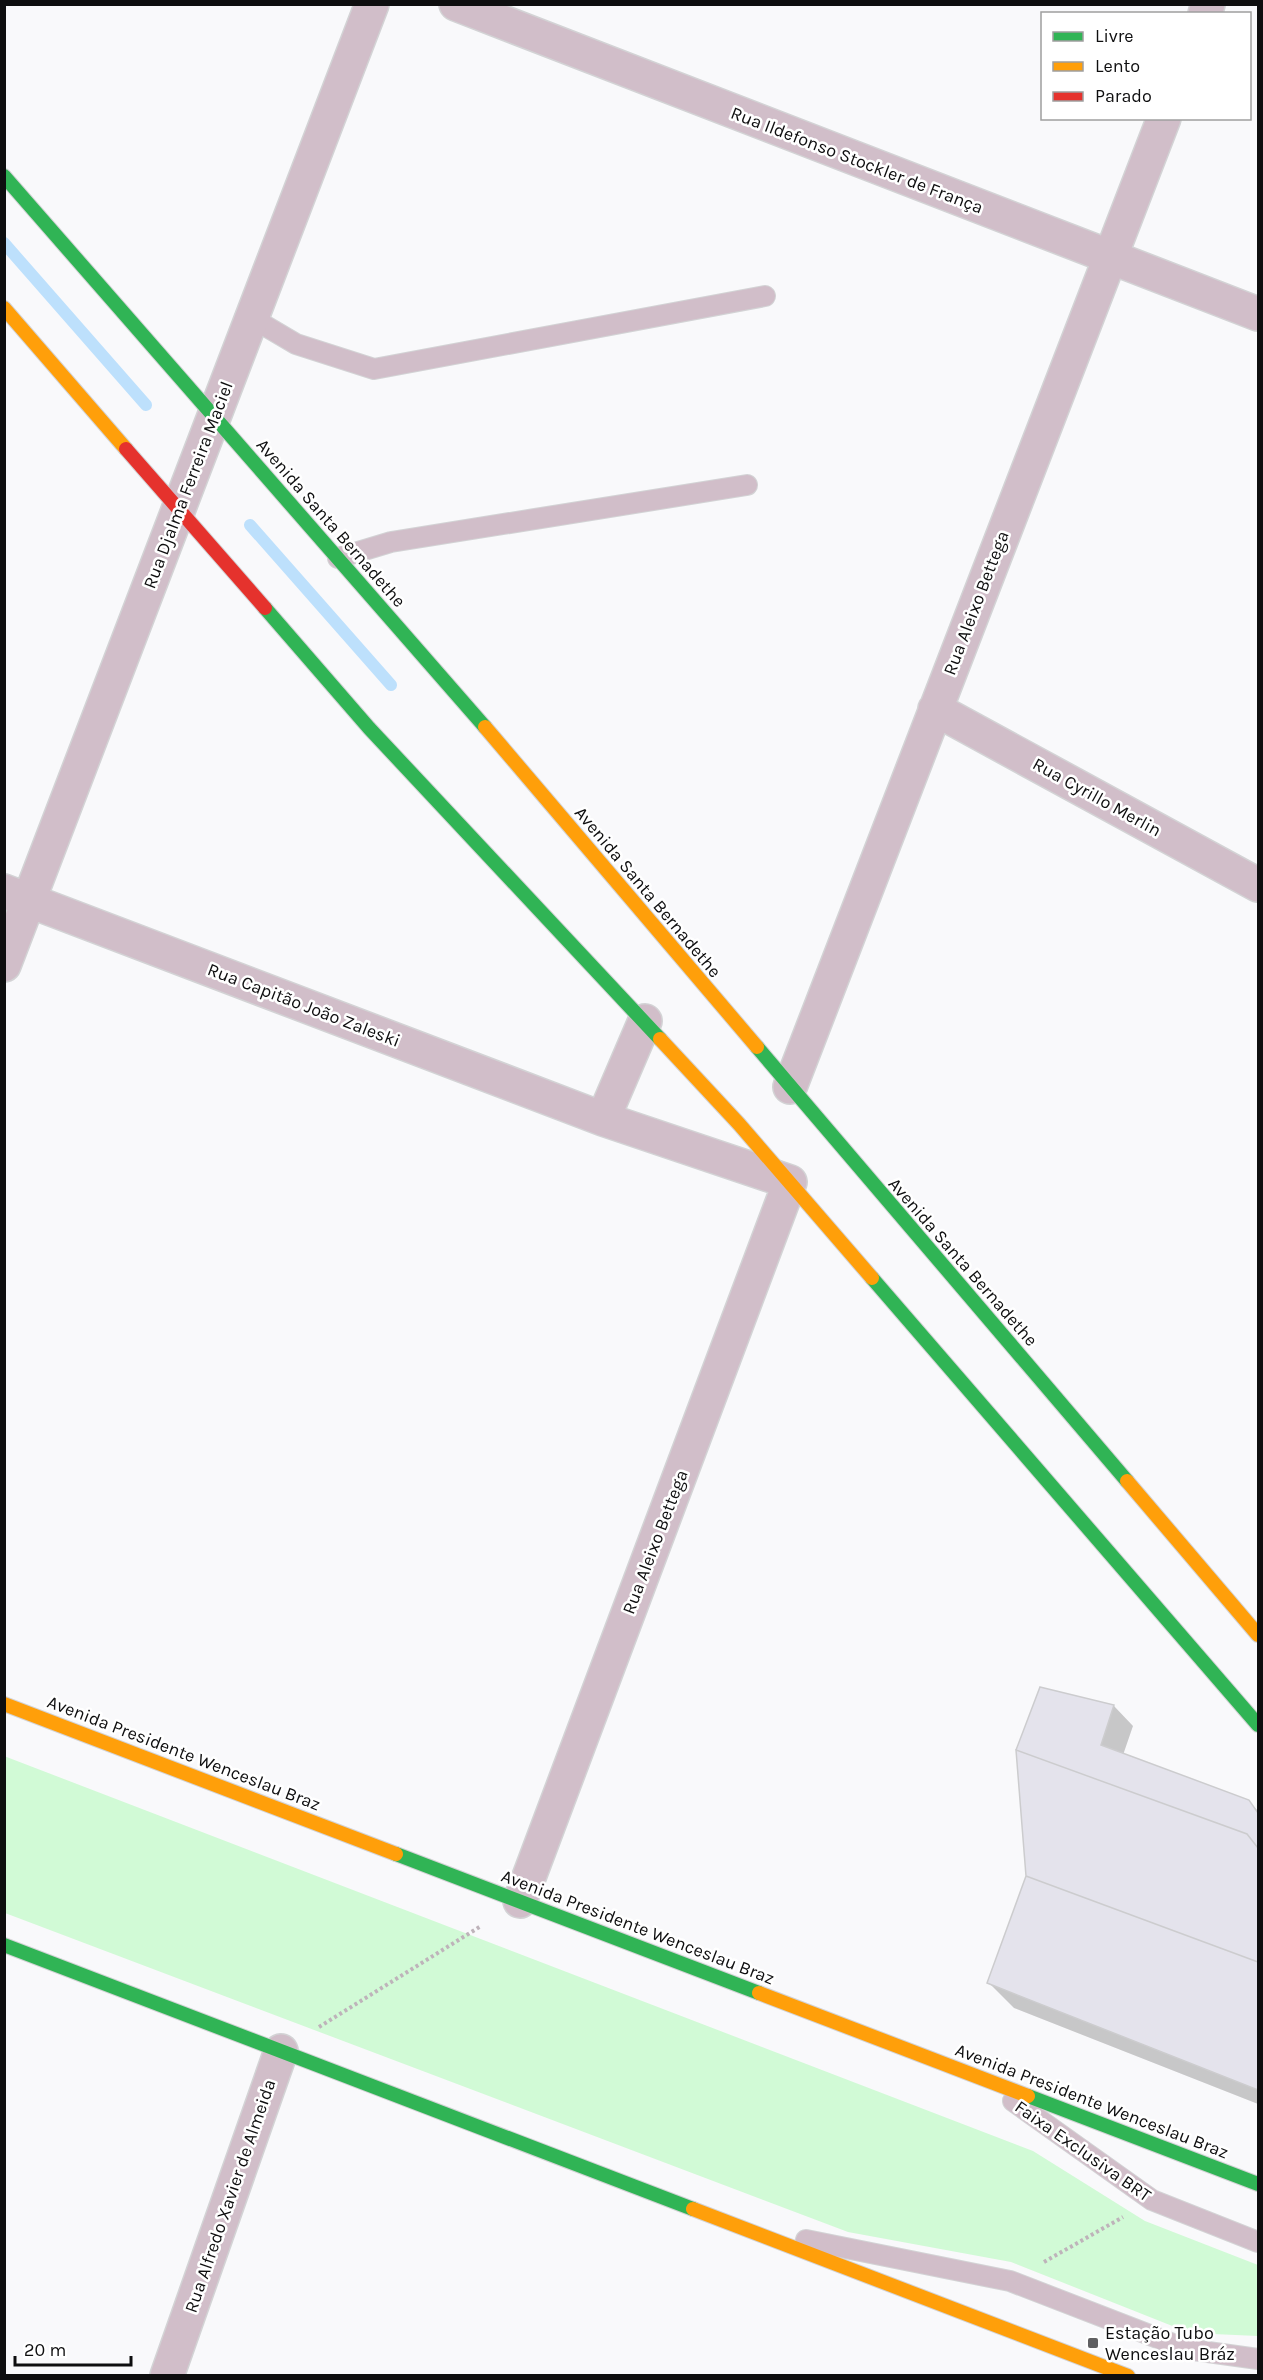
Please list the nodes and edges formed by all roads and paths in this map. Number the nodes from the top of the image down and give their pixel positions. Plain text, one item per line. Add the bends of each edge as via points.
1 (372, 4) edge
2 (456, 4) edge
3 (1163, 120) edge
4 (4, 176) edge
5 (1111, 258) junction
6 (765, 296) dead end
7 (4, 308) edge
8 (1258, 315) edge
9 (252, 318) junction
10 (214, 416) junction
11 (747, 485) dead end
12 (179, 508) junction
13 (338, 558) junction
14 (935, 709) junction
15 (1258, 885) edge
16 (17, 895) edge
17 (4, 965) edge
18 (645, 1021) junction
19 (790, 1088) junction
20 (603, 1119) junction
21 (790, 1182) junction
22 (1258, 1635) edge
23 (4, 1704) edge
24 (1258, 1725) edge
25 (520, 1901) junction
26 (4, 1945) edge
27 (281, 2051) junction
28 (979, 2077) junction
29 (1258, 2184) edge
30 (1152, 2200) junction
31 (736, 2226) junction
32 (1258, 2242) edge
33 (1010, 2281) junction
34 (1258, 2359) edge
35 (1112, 2373) edge
36 (167, 2376) edge

1 - 9 street, Rua Djalma Ferreira Maciel
2 - 5 street, Rua Ildefonso Stockler de França
3 - 5 street, Rua Aleixo Bettega
4 - 10 main road, Avenida Santa Bernadethe
5 - 8 street, Rua Ildefonso Stockler de França
5 - 14 street, Rua Aleixo Bettega
6 - 9 lane via 375,369 296,344
7 - 12 main road
9 - 10 street, Rua Djalma Ferreira Maciel
10 - 12 street, Rua Djalma Ferreira Maciel
10 - 13 main road, Avenida Santa Bernadethe
11 - 13 lane via 391,542
12 - 16 street, Rua Djalma Ferreira Maciel
12 - 18 main road via 369,728
13 - 19 main road, Avenida Santa Bernadethe
14 - 15 street, Rua Cyrillo Merlin
14 - 19 street, Rua Aleixo Bettega
16 - 17 street, Rua Djalma Ferreira Maciel
16 - 20 street, Rua Capitão João Zaleski
18 - 20 street
18 - 21 main road
19 - 22 main road, Avenida Santa Bernadethe
20 - 21 street, Rua Capitão João Zaleski
21 - 24 main road
21 - 25 street, Rua Aleixo Bettega
23 - 25 main road, Avenida Presidente Wenceslau Braz
25 - 27 path
25 - 28 main road, Avenida Presidente Wenceslau Braz
26 - 27 main road
27 - 31 main road
27 - 36 street, Rua Alfredo Xavier de Almeida
28 - 29 main road, Avenida Presidente Wenceslau Braz
28 - 30 lane, Faixa Exclusiva BRT
30 - 32 lane, Faixa Exclusiva BRT
30 - 33 path
31 - 33 lane
31 - 35 main road
33 - 34 lane via 1185,2349

